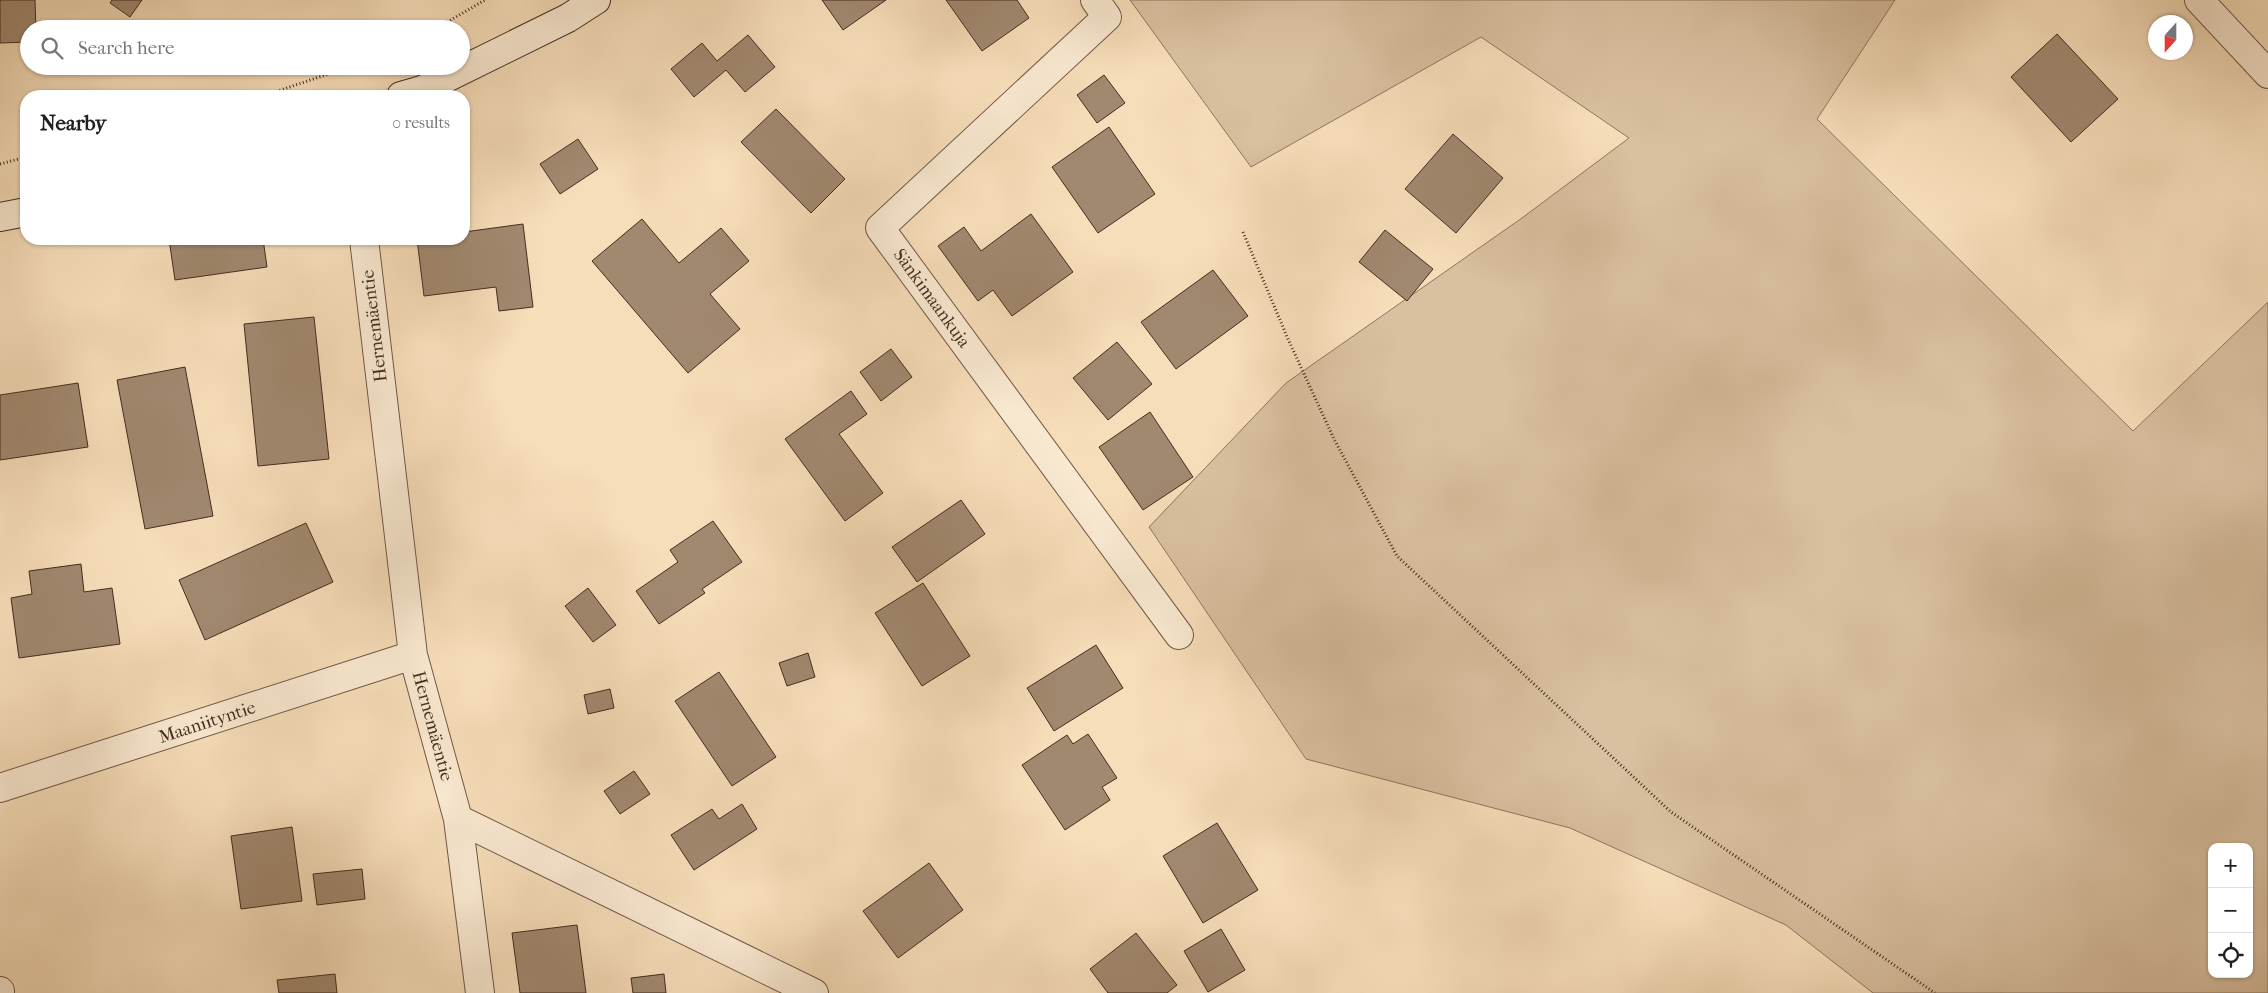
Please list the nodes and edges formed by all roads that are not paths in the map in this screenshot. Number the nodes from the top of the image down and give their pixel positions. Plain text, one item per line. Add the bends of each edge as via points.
1 (596, 0) edge
2 (1095, 0) edge
3 (2199, 0) edge
4 (470, 66) edge
5 (2268, 74) edge
6 (452, 75) edge
7 (422, 90) edge
8 (20, 213) edge
9 (0, 217) edge
10 (365, 245) edge
11 (1179, 635) dead end
12 (413, 655) junction
13 (0, 788) edge
14 (458, 819) junction
15 (480, 993) edge
16 (814, 993) edge

1 - 4 street via 568,18
2 - 11 street, Sänkimaankuja via 1107,17 880,228
3 - 5 street
6 - 7 street
8 - 9 street
10 - 12 street, Hernemäentie
12 - 13 street, Maaniityntie
12 - 14 street, Hernemäentie
14 - 15 street, Hernemäentie
14 - 16 street

